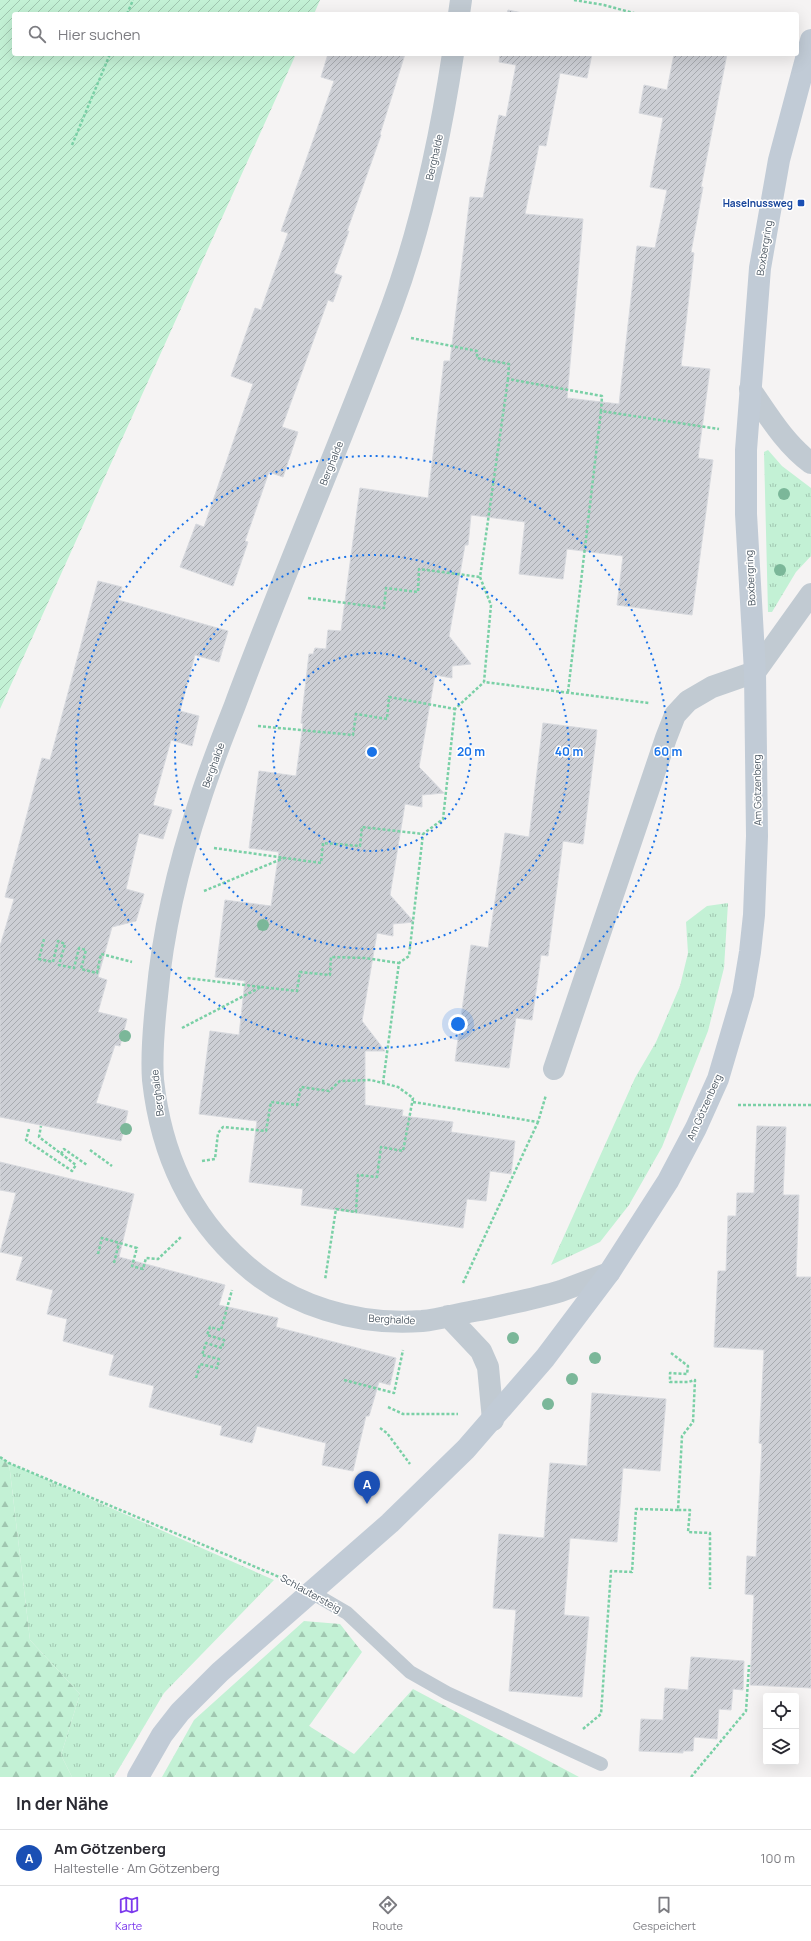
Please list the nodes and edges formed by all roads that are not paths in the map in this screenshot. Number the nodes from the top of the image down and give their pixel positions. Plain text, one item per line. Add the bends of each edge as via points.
1 (461, 0) edge
2 (460, 12) edge
3 (811, 40) edge
4 (453, 56) edge
5 (750, 389) junction
6 (811, 463) edge
7 (811, 594) edge
8 (755, 672) junction
9 (554, 1069) road end
10 (608, 1273) junction
11 (448, 1316) junction
12 (493, 1417) junction
13 (310, 1592) junction
14 (601, 1764) dead end
15 (138, 1777) edge

1 - 2 street
3 - 5 street, Boxbergring via 779,160 760,268
4 - 11 street, Berghalde via 422,211 394,300 329,470 278,593 200,800 171,904 159,972 153,1076 162,1133 178,1177 201,1218 260,1279 329,1312 378,1320 424,1320
5 - 6 street via 777,429 800,455
5 - 8 street, Boxbergring via 746,514
7 - 8 street
8 - 9 street via 712,687 688,701 675,715
8 - 10 street, Am Götzenberg via 758,836 750,952 739,1008 718,1079 707,1105 668,1181
10 - 11 street, Berghalde via 559,1291
10 - 12 street, Am Götzenberg via 545,1358
11 - 12 street via 481,1351 488,1367
12 - 13 street, Am Götzenberg via 428,1487
13 - 14 lane, Schlautersteig via 347,1613 410,1672 447,1694
13 - 15 street, Am Götzenberg via 220,1672 180,1712 162,1735

